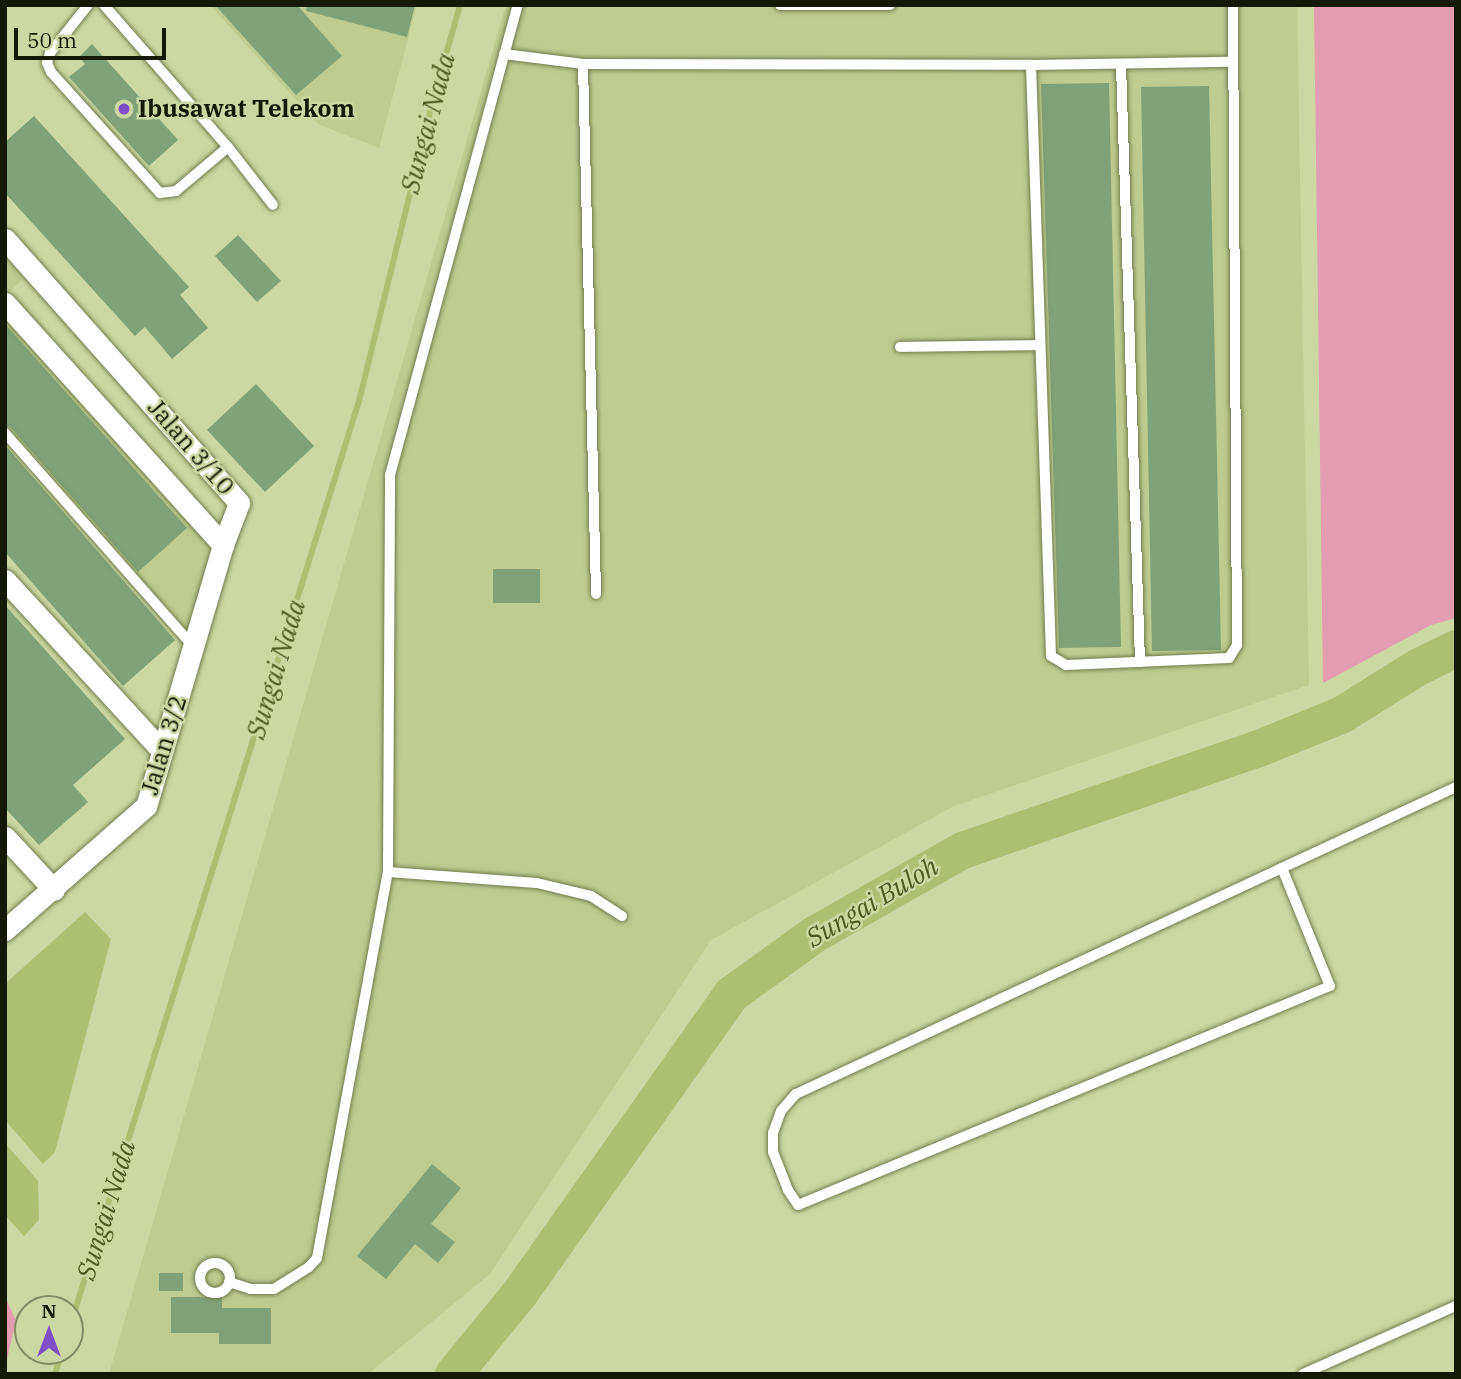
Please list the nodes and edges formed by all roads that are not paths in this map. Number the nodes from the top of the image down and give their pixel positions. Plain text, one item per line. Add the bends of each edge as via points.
1 (88, 5) edge
2 (104, 5) edge
3 (518, 5) edge
4 (780, 5) edge
5 (890, 5) edge
6 (1233, 5) edge
7 (505, 54) junction
8 (1232, 62) junction
9 (583, 64) junction
10 (1121, 64) junction
11 (1031, 65) junction
12 (228, 147) junction
13 (273, 205) dead end
14 (5, 239) edge
15 (5, 303) edge
16 (1040, 345) junction
17 (900, 347) dead end
18 (5, 433) edge
19 (223, 545) junction
20 (5, 580) edge
21 (596, 594) dead end
22 (194, 646) junction
23 (1140, 662) junction
24 (162, 751) junction
25 (1456, 787) edge
26 (5, 837) edge
27 (1282, 868) junction
28 (388, 872) junction
29 (54, 890) junction
30 (622, 916) dead end
31 (5, 930) edge
32 (229, 1282) dead end
33 (1456, 1306) edge
34 (1303, 1374) edge

1 - 12 lane via 47,63 160,193 176,191
2 - 12 lane
3 - 7 lane
4 - 5 lane
6 - 8 lane
7 - 9 lane
7 - 28 lane via 390,475
8 - 10 lane
8 - 23 lane via 1237,645 1233,655 1223,660
9 - 11 lane
9 - 21 lane
10 - 11 lane
10 - 23 lane
11 - 16 lane
12 - 13 lane
14 - 19 street, Jalan 3/10 via 235,495 238,512
15 - 19 street, Jalan 3/10
16 - 17 lane
16 - 23 lane via 1051,656 1066,665
18 - 22 lane
19 - 22 street, Jalan 3/2
20 - 24 street
22 - 24 street, Jalan 3/2
24 - 29 street, Jalan 3/2 via 146,806
25 - 27 lane
26 - 29 street
27 - 27 lane via 1330,986 798,1205 773,1152 773,1133 781,1111 796,1094
28 - 30 lane via 537,883 591,896
28 - 32 lane via 317,1258 274,1289 250,1289
29 - 31 street, Jalan 3/2
33 - 34 lane

